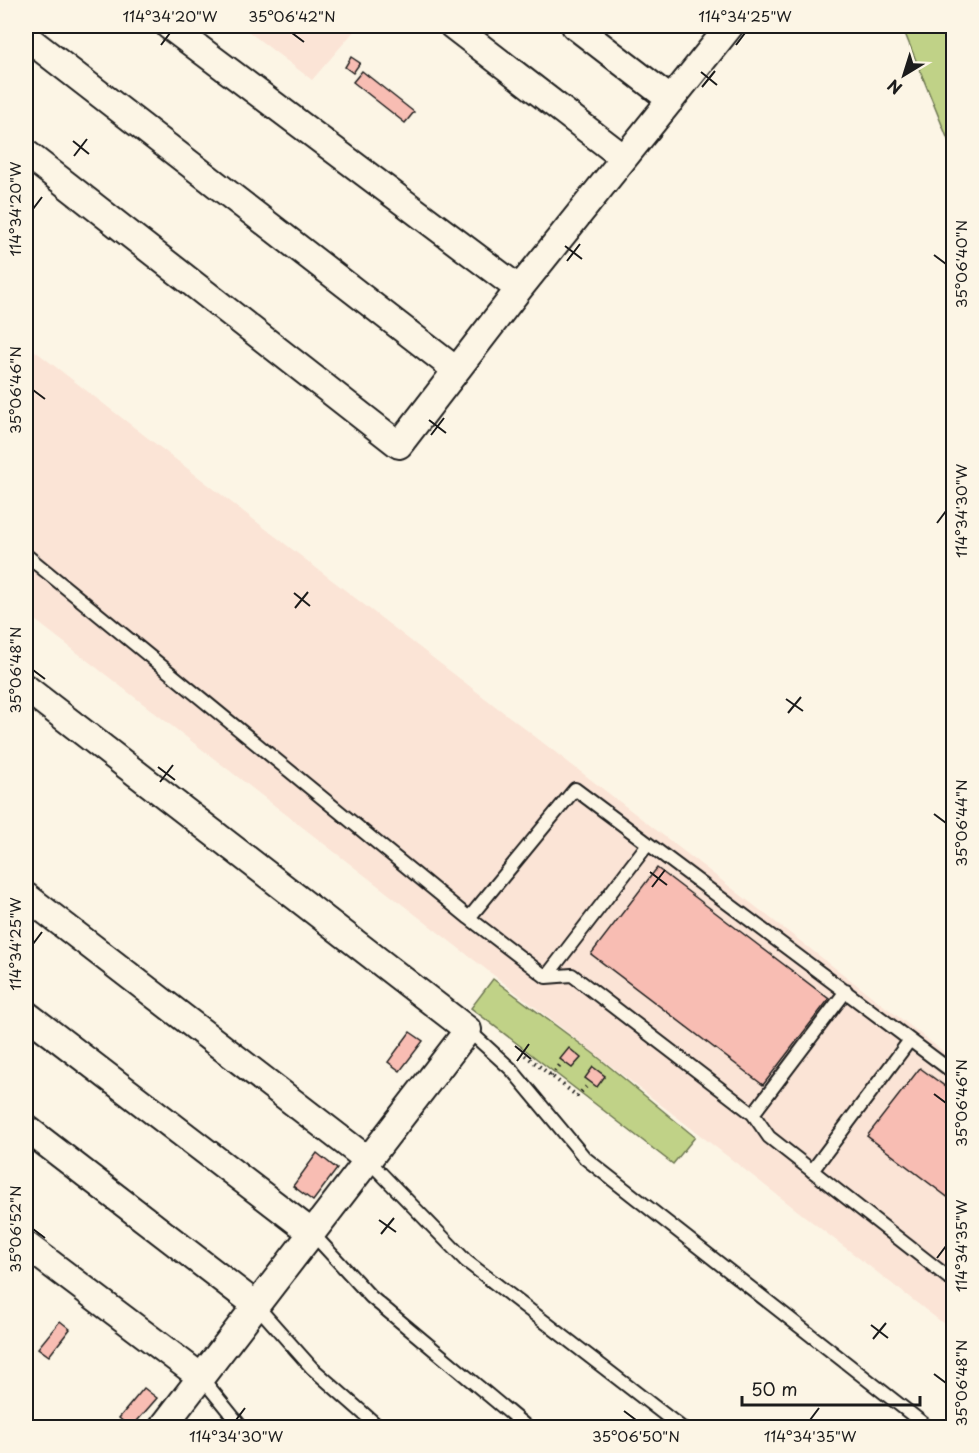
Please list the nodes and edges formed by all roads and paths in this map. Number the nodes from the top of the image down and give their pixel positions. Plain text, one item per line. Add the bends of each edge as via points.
1 (169, 26) edge
2 (453, 26) edge
3 (575, 26) edge
4 (718, 30) edge
5 (26, 37) edge
6 (671, 100) junction
7 (26, 153) edge
8 (624, 158) junction
9 (519, 289) junction
10 (456, 370) junction
11 (26, 555) edge
12 (26, 688) edge
13 (648, 844) junction
14 (26, 896) edge
15 (469, 918) junction
16 (546, 977) junction
17 (846, 991) junction
18 (26, 1014) edge
19 (468, 1030) junction
20 (910, 1040) junction
21 (560, 1065) dead end
22 (954, 1073) edge
23 (551, 1076) dead end
24 (586, 1086) dead end
25 (577, 1096) dead end
26 (753, 1114) junction
27 (26, 1128) edge
28 (368, 1160) junction
29 (812, 1171) junction
30 (312, 1233) junction
31 (26, 1245) edge
32 (954, 1282) edge
33 (256, 1305) junction
34 (201, 1377) junction
35 (162, 1428) edge
36 (242, 1428) edge
37 (380, 1428) edge
38 (528, 1428) edge
39 (682, 1428) edge
40 (929, 1428) edge

1 - 9 street
2 - 8 street
3 - 6 street
4 - 6 street
5 - 10 street
6 - 8 street
7 - 10 street via 399,445
8 - 9 street
9 - 10 street
11 - 15 lane
12 - 19 street
13 - 15 lane via 575,789
13 - 16 lane
13 - 17 lane
14 - 28 street
15 - 16 lane
16 - 26 lane via 572,975
17 - 20 lane
17 - 26 lane
18 - 30 street
19 - 28 street
19 - 40 lane via 511,1069 585,1158
20 - 22 lane
20 - 29 lane
21 - 23 path
24 - 25 path
26 - 29 lane via 769,1137
27 - 33 street
28 - 30 street
28 - 39 lane via 466,1261
29 - 32 lane
30 - 33 street
30 - 38 lane via 371,1297
31 - 34 street
33 - 34 street
33 - 37 lane via 312,1368
34 - 35 street
34 - 36 lane

